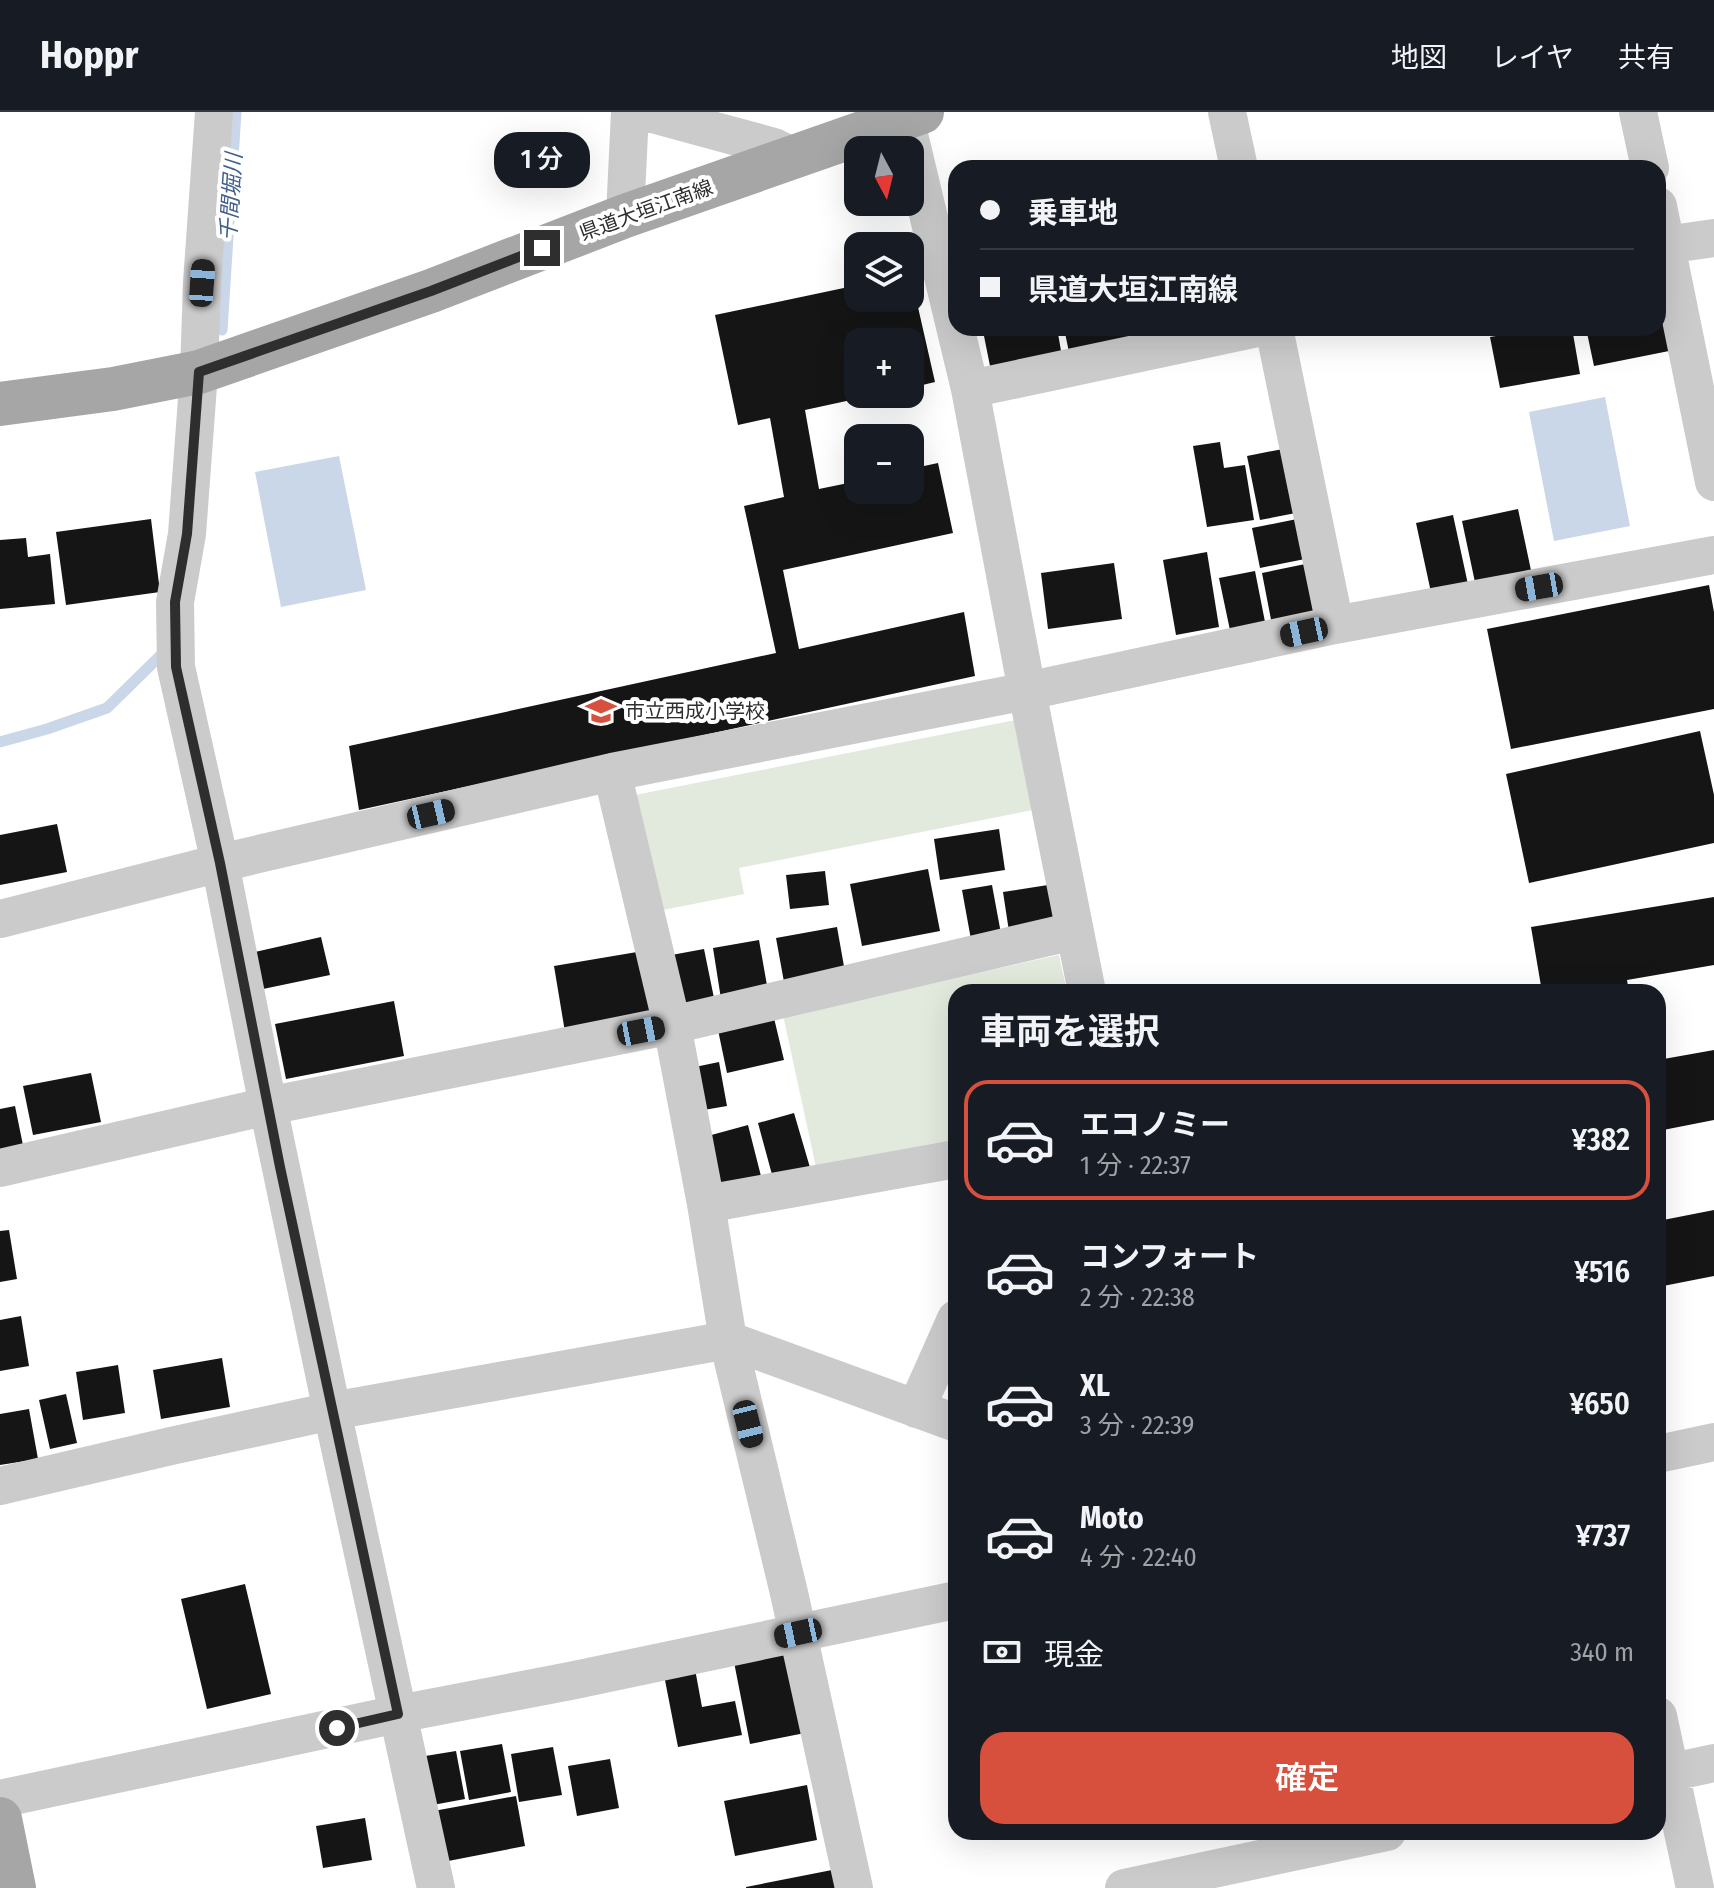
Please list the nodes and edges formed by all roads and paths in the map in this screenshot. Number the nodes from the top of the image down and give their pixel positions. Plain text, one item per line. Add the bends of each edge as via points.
1 (214, 112) edge
2 (630, 112) edge
3 (645, 112) edge
4 (1227, 112) edge
5 (1638, 112) edge
6 (913, 115) edge
7 (794, 157) junction
8 (1237, 160) edge
9 (1648, 160) edge
10 (625, 216) junction
11 (1714, 238) edge
12 (1666, 244) edge
13 (1666, 263) edge
14 (948, 283) edge
15 (959, 336) edge
16 (1220, 336) edge
17 (1276, 336) edge
18 (199, 372) junction
19 (970, 389) junction
20 (0, 404) edge
21 (1714, 482) edge
22 (1714, 555) edge
23 (1335, 625) junction
24 (1027, 691) junction
25 (612, 772) junction
26 (220, 863) junction
27 (0, 919) edge
28 (1074, 931) junction
29 (1085, 984) edge
30 (672, 1025) junction
31 (268, 1106) junction
32 (948, 1160) edge
33 (0, 1168) edge
34 (706, 1204) junction
35 (948, 1337) edge
36 (728, 1340) junction
37 (916, 1409) junction
38 (332, 1411) junction
39 (948, 1420) edge
40 (1714, 1442) edge
41 (1666, 1452) edge
42 (0, 1486) edge
43 (948, 1602) edge
44 (798, 1633) junction
45 (398, 1714) junction
46 (1714, 1763) edge
47 (1666, 1774) edge
48 (1666, 1781) edge
49 (0, 1799) edge
50 (0, 1819) edge
51 (1352, 1840) edge
52 (1269, 1859) edge
53 (14, 1888) edge
54 (436, 1888) edge
55 (854, 1888) edge
56 (1124, 1888) edge
57 (1695, 1888) edge

1 - 18 street
2 - 10 street
3 - 7 street
4 - 8 street
5 - 9 street
6 - 7 main road, 県道大垣江南線
6 - 14 street
7 - 10 main road, 県道大垣江南線
10 - 18 main road, 県道大垣江南線
11 - 12 street
13 - 21 street
15 - 19 street
16 - 19 street
17 - 23 street
18 - 20 main road, 県道大垣江南線
18 - 26 street via 187,534 175,602 176,667
19 - 24 street
22 - 23 street
23 - 24 street
24 - 25 street
24 - 28 street
25 - 26 street
25 - 30 street
26 - 27 street
26 - 31 street
28 - 29 street
28 - 30 street
30 - 31 street
30 - 34 street
31 - 33 street
31 - 38 street
32 - 34 street
34 - 36 street
35 - 37 street
36 - 37 street
36 - 38 street
36 - 44 street
37 - 39 street
38 - 42 street
38 - 45 street
40 - 41 street
43 - 44 street
44 - 45 street
44 - 55 street
45 - 49 street
45 - 54 street
46 - 47 street
48 - 57 street
50 - 53 main road
51 - 52 street
52 - 56 street

